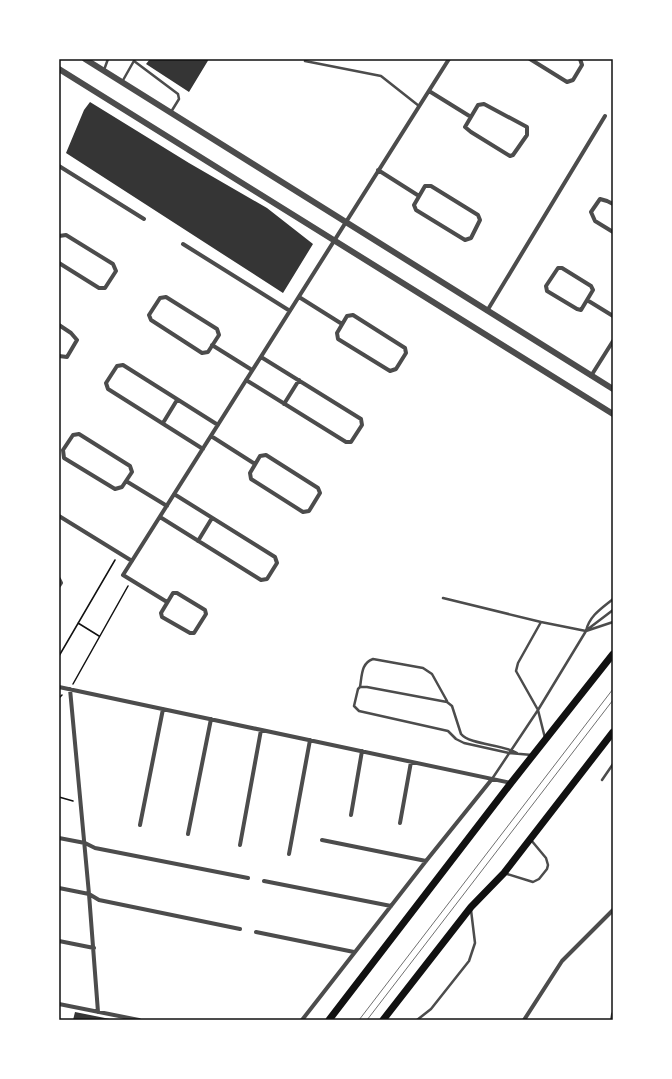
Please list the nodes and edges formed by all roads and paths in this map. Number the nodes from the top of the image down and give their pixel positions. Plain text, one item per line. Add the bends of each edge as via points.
1 (85, 59) edge
2 (108, 59) edge
3 (448, 59) edge
4 (530, 59) edge
5 (580, 59) edge
6 (134, 60) edge
7 (305, 61) dead end
8 (59, 69) edge
9 (104, 70) junction
10 (122, 83) junction
11 (429, 91) junction
12 (419, 106) junction
13 (170, 113) junction
14 (605, 116) dead end
15 (471, 117) junction
16 (59, 166) edge
17 (378, 170) junction
18 (419, 196) junction
19 (613, 204) edge
20 (144, 219) dead end
21 (346, 222) junction
22 (613, 232) edge
23 (59, 236) edge
24 (334, 241) junction
25 (183, 244) dead end
26 (59, 263) edge
27 (298, 297) junction
28 (587, 300) junction
29 (290, 310) junction
30 (487, 311) junction
31 (613, 316) edge
32 (342, 324) junction
33 (59, 325) edge
34 (613, 340) edge
35 (212, 345) junction
36 (59, 356) edge
37 (261, 356) junction
38 (252, 370) junction
39 (591, 376) junction
40 (246, 380) junction
41 (299, 380) junction
42 (613, 389) edge
43 (178, 400) junction
44 (284, 404) junction
45 (613, 414) edge
46 (163, 423) junction
47 (218, 425) junction
48 (211, 436) junction
49 (203, 449) junction
50 (255, 464) junction
51 (126, 480) junction
52 (174, 494) junction
53 (167, 506) junction
54 (59, 516) edge
55 (160, 517) junction
56 (212, 518) junction
57 (198, 541) junction
58 (115, 560) dead end
59 (132, 561) junction
60 (59, 579) edge
61 (131, 581) junction
62 (59, 586) edge
63 (443, 598) dead end
64 (613, 599) edge
65 (167, 602) junction
66 (613, 610) edge
67 (541, 622) junction
68 (613, 622) edge
69 (78, 623) junction
70 (586, 631) junction
71 (100, 636) junction
72 (613, 654) edge
73 (59, 656) edge
74 (59, 687) edge
75 (360, 687) junction
76 (70, 689) junction
77 (447, 702) junction
78 (163, 709) junction
79 (538, 710) junction
80 (211, 719) junction
81 (261, 730) junction
82 (613, 732) edge
83 (310, 740) junction
84 (545, 741) junction
85 (511, 749) junction
86 (362, 751) junction
87 (509, 753) junction
88 (517, 753) junction
89 (534, 755) junction
90 (411, 762) junction
91 (613, 764) edge
92 (492, 779) junction
93 (602, 780) dead end
94 (511, 783) junction
95 (59, 797) edge
96 (81, 803) junction
97 (351, 815) dead end
98 (400, 823) dead end
99 (140, 825) dead end
100 (188, 834) dead end
101 (59, 838) edge
102 (530, 838) junction
103 (322, 840) dead end
104 (85, 843) junction
105 (240, 844) dead end
106 (289, 854) dead end
107 (426, 861) junction
108 (504, 873) junction
109 (248, 878) dead end
110 (264, 881) dead end
111 (59, 888) edge
112 (89, 894) junction
113 (391, 906) junction
114 (471, 906) junction
115 (613, 910) edge
116 (240, 929) dead end
117 (256, 932) dead end
118 (59, 941) edge
119 (94, 948) junction
120 (354, 952) junction
121 (59, 1004) edge
122 (98, 1012) junction
123 (613, 1014) edge
124 (139, 1020) edge
125 (302, 1020) edge
126 (329, 1020) edge
127 (383, 1020) edge
128 (418, 1020) edge
129 (524, 1020) edge
130 (612, 1020) edge

1 - 9 street
2 - 9 lane
3 - 11 street
4 - 5 street via 567,82 573,80 582,65
6 - 10 lane
6 - 13 lane via 178,94 179,99
7 - 12 lane via 381,76
8 - 24 street
9 - 10 street
10 - 13 street
11 - 12 street
11 - 15 street
12 - 17 street
13 - 21 street
14 - 30 street
15 - 15 street via 478,105 484,104 527,127 527,135 510,156 465,127
16 - 20 street
17 - 18 street
17 - 21 street
18 - 18 street via 425,186 431,186 478,216 480,220 471,238 465,240 416,210 414,205
19 - 22 street via 600,199 591,212 595,221
21 - 24 street
21 - 30 street
23 - 26 street via 66,235 113,264 116,271 104,288 99,288
24 - 27 street
24 - 45 street
25 - 29 street
27 - 29 street
27 - 32 street
28 - 28 street via 581,310 577,309 548,291 546,286 558,268 562,268 591,286 593,290
28 - 31 street
29 - 37 street
30 - 39 street
32 - 32 street via 347,316 353,315 405,348 406,353 396,370 390,371 338,339 337,333
33 - 36 street via 76,340 67,358
34 - 39 street
35 - 35 street via 208,352 202,353 151,320 149,315 160,298 166,297 217,329 219,335
35 - 38 street
37 - 38 street
37 - 41 street
38 - 40 street
39 - 42 street
40 - 44 street
40 - 47 street
41 - 44 street
41 - 44 street via 361,419 362,425 351,442 346,442
43 - 46 street
43 - 46 street via 123,365 117,366 106,383 108,389
43 - 47 street
46 - 49 street
47 - 48 street
48 - 49 street
48 - 50 street
49 - 52 street
50 - 50 street via 260,456 266,455 318,488 320,493 309,511 303,512 251,479 250,473
51 - 51 street via 122,487 114,489 64,458 63,450 73,435 79,434 130,466 132,472
51 - 53 street
52 - 53 street
52 - 56 street
53 - 55 street
54 - 59 street
55 - 57 street
55 - 59 street
56 - 57 street
56 - 57 street via 275,557 277,563 267,579 261,580
58 - 69 path
59 - 61 street via 123,575
60 - 62 street
61 - 65 street
61 - 71 path
63 - 67 lane
64 - 70 lane via 590,620
65 - 65 street via 173,593 178,593 205,610 206,614 194,633 162,616
66 - 70 lane
67 - 70 lane
67 - 79 lane via 516,668
68 - 70 lane
69 - 71 path
69 - 73 path
70 - 79 lane
71 - 76 path
72 - 84 main road
74 - 76 street
75 - 77 lane
75 - 77 lane via 364,664 373,659 423,668 432,674
75 - 87 lane via 354,705 357,710 448,731 461,742
76 - 78 street
76 - 96 street
77 - 85 lane via 452,706 464,737
78 - 80 street
78 - 99 street
79 - 84 lane
79 - 85 lane
80 - 81 street
80 - 100 street
81 - 83 street
81 - 105 street
82 - 102 main road
83 - 86 street
83 - 106 street
84 - 89 main road
85 - 87 lane
85 - 88 lane
86 - 90 street
86 - 97 street
87 - 88 lane
87 - 92 lane
88 - 89 lane
89 - 94 main road
90 - 92 street
90 - 98 street
91 - 93 lane
92 - 94 street
92 - 107 street
94 - 126 main road
95 - 96 path
96 - 104 street
101 - 104 street
102 - 108 main road
102 - 108 lane via 546,858 548,869 533,882
103 - 107 street
104 - 109 street via 95,848
104 - 112 street
107 - 113 street
108 - 114 main road
110 - 113 street
111 - 112 street
112 - 116 street via 99,900
112 - 119 street
113 - 120 street
114 - 127 main road
114 - 128 lane via 475,943 469,961 431,1009
115 - 129 street via 562,961
117 - 120 street
118 - 119 street
119 - 122 street
120 - 125 street
121 - 122 street
122 - 124 street
123 - 130 street

